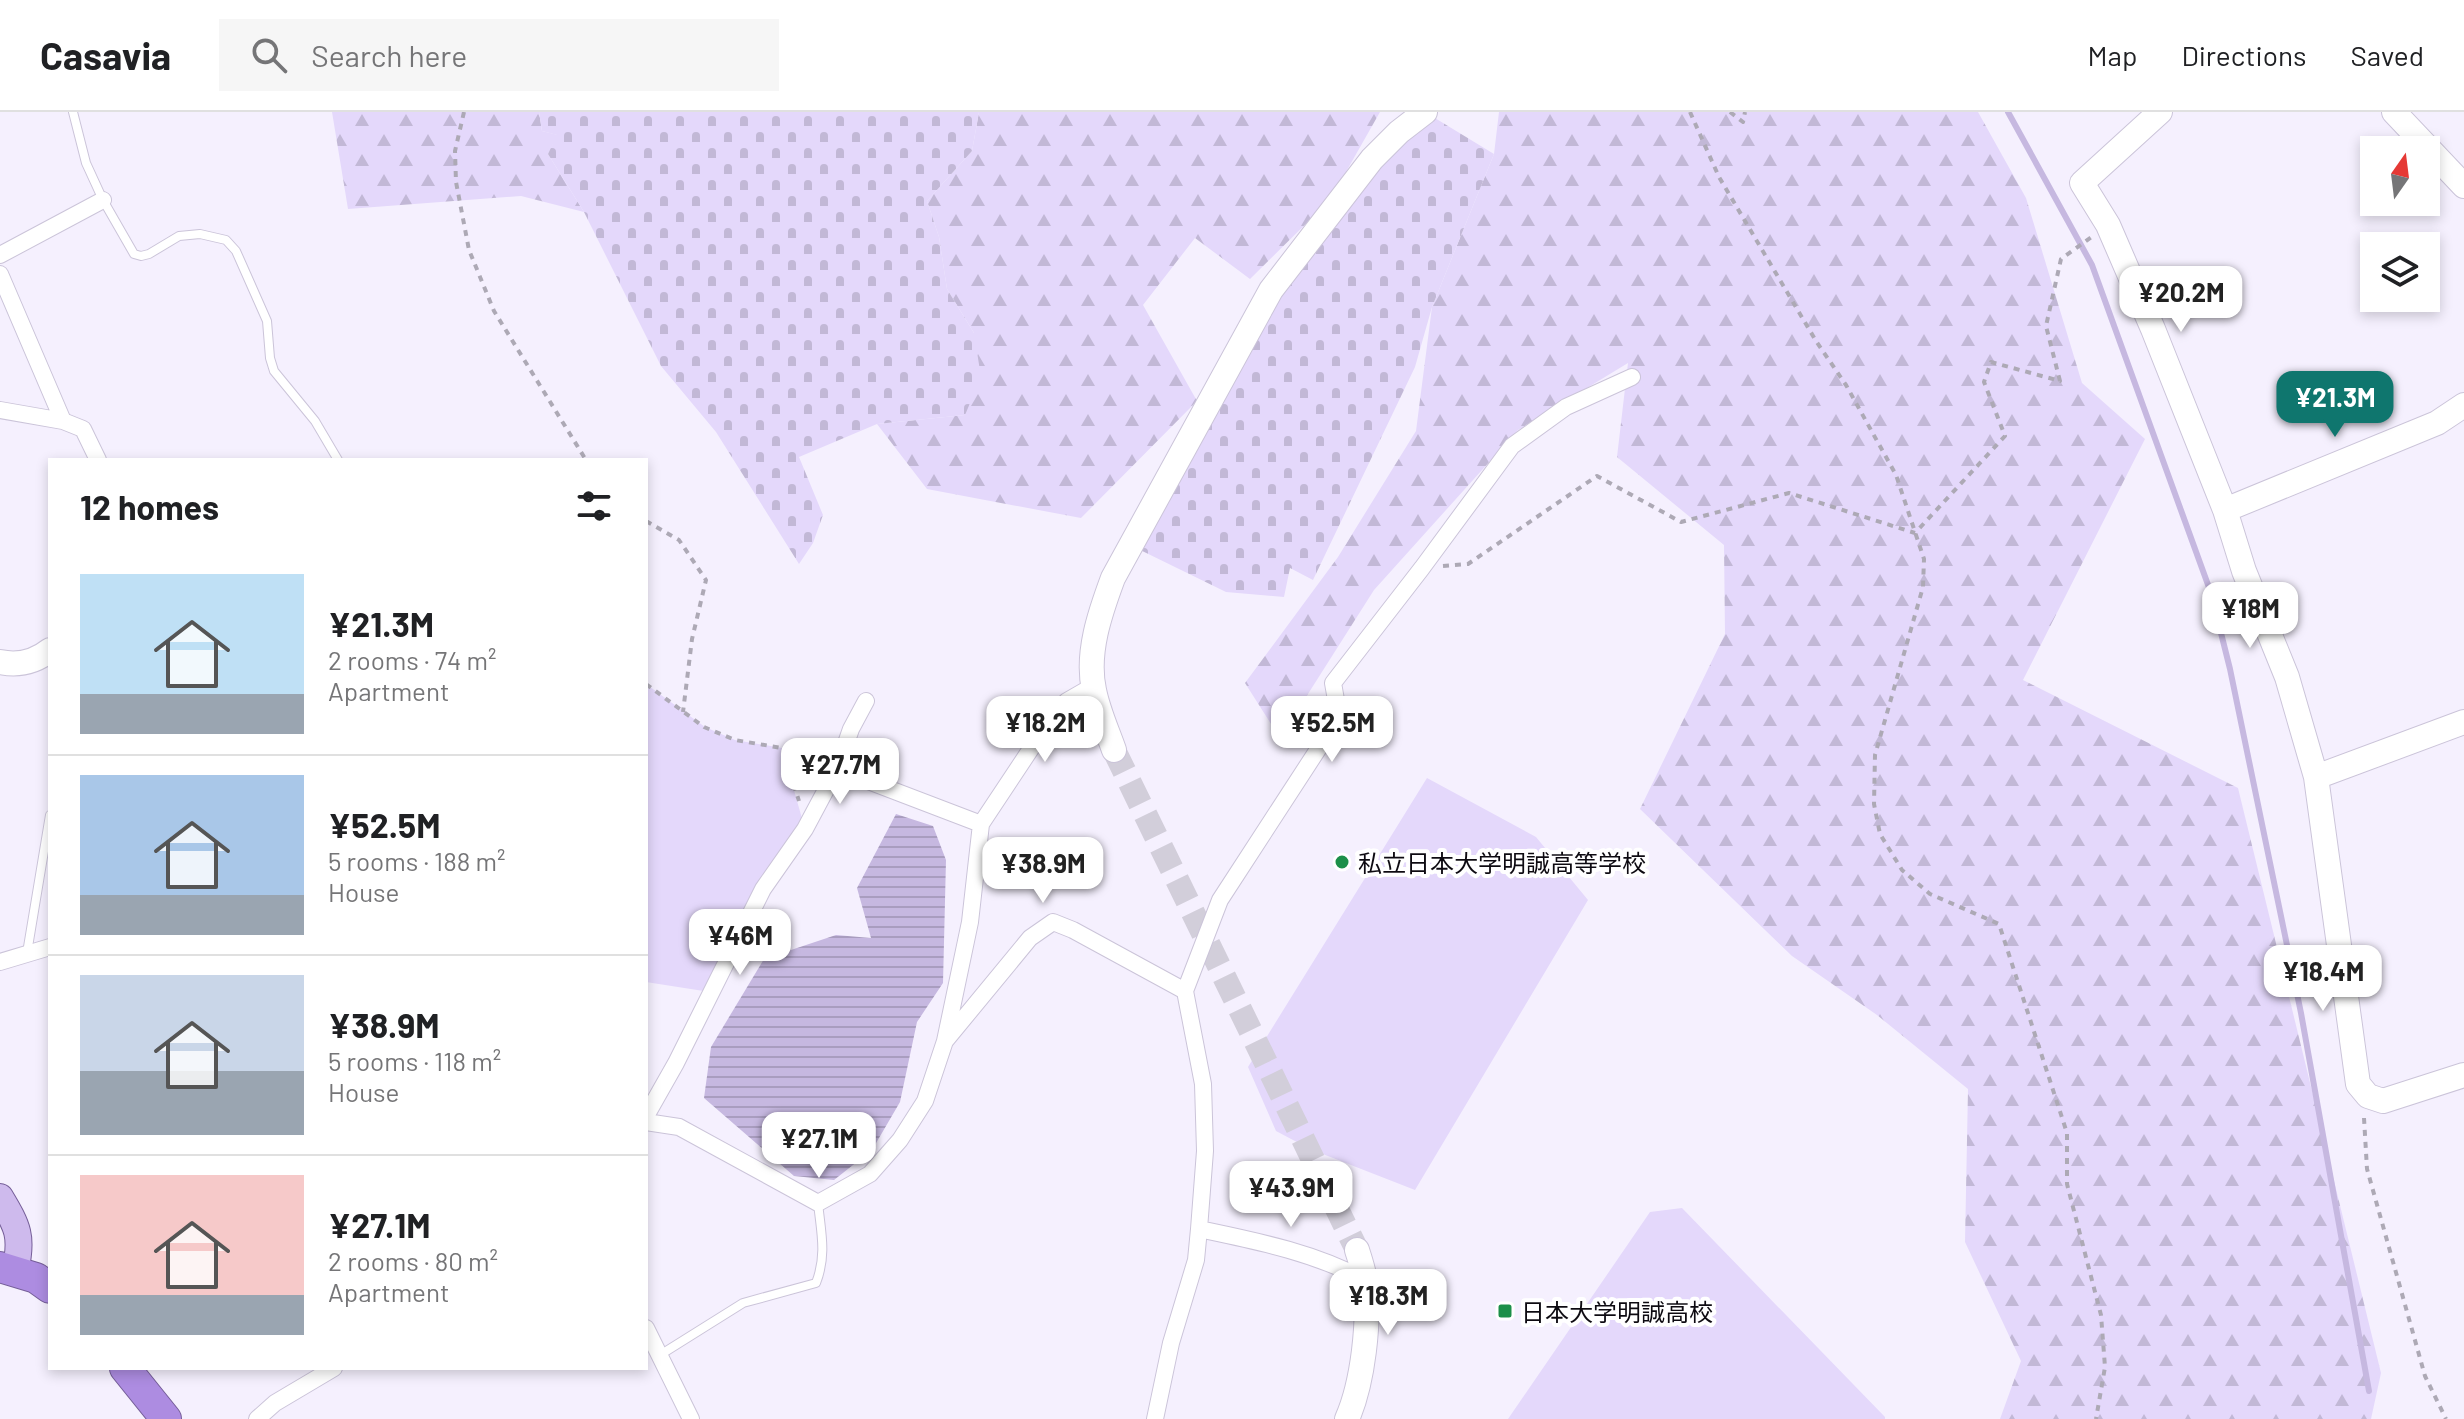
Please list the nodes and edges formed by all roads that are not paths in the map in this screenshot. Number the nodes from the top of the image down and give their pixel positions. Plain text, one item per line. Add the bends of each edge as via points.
1 (73, 112) edge
2 (1425, 112) edge
3 (2160, 112) edge
4 (2394, 112) edge
5 (2464, 186) edge
6 (103, 200) junction
7 (0, 255) edge
8 (0, 274) edge
9 (1632, 377) dead end
10 (2464, 405) edge
11 (0, 410) edge
12 (63, 421) junction
13 (97, 458) edge
14 (337, 458) edge
15 (2225, 510) junction
16 (47, 658) edge
17 (0, 662) edge
18 (1093, 686) junction
19 (866, 701) dead end
20 (2464, 722) edge
21 (1114, 750) tunnel mouth
22 (837, 769) junction
23 (2316, 777) junction
24 (981, 824) junction
25 (48, 827) edge
26 (48, 948) edge
27 (27, 954) junction
28 (0, 962) edge
29 (1185, 991) junction
30 (945, 1041) junction
31 (2464, 1075) edge
32 (648, 1112) edge
33 (648, 1122) edge
34 (0, 1197) edge
35 (818, 1203) junction
36 (1199, 1229) junction
37 (1357, 1250) tunnel mouth
38 (6, 1274) edge
39 (1365, 1280) junction
40 (48, 1287) edge
41 (648, 1332) edge
42 (659, 1356) junction
43 (127, 1370) edge
44 (331, 1370) edge
45 (166, 1419) edge
46 (257, 1419) edge
47 (691, 1419) edge
48 (1155, 1419) edge
49 (1347, 1419) edge

1 - 6 lane via 83,154
2 - 18 street via 1372,159 1271,290 1113,578 1094,643
3 - 15 street via 2082,183 2108,225
4 - 5 street
6 - 7 street
6 - 14 lane via 134,254 149,254 179,236 200,234 226,240 236,251 267,321 274,371
8 - 12 street
9 - 29 street via 1566,407 1512,446 1333,683 1339,717 1220,900
10 - 15 street via 2437,423
11 - 12 street
12 - 13 street via 83,429
15 - 23 street via 2287,677
16 - 17 street
18 - 21 street
18 - 24 street via 1056,711
19 - 22 street
20 - 23 street
22 - 24 street
22 - 32 street via 763,889
23 - 31 street via 2358,1084 2368,1096 2383,1101
24 - 30 street via 970,922
25 - 27 lane
26 - 27 street
27 - 28 street
29 - 30 street via 1053,922 1030,938
29 - 36 street via 1203,1084
30 - 35 street via 925,1101 900,1140 870,1174
33 - 35 street via 679,1127
34 - 38 main road via 18,1229 20,1248
35 - 42 lane via 823,1266 816,1283 743,1303
36 - 39 street via 1279,1246
36 - 48 street via 1196,1260
37 - 39 street
38 - 40 highway via 36,1278
39 - 49 street via 1366,1326
41 - 42 street
42 - 47 street
43 - 45 highway
44 - 46 street

